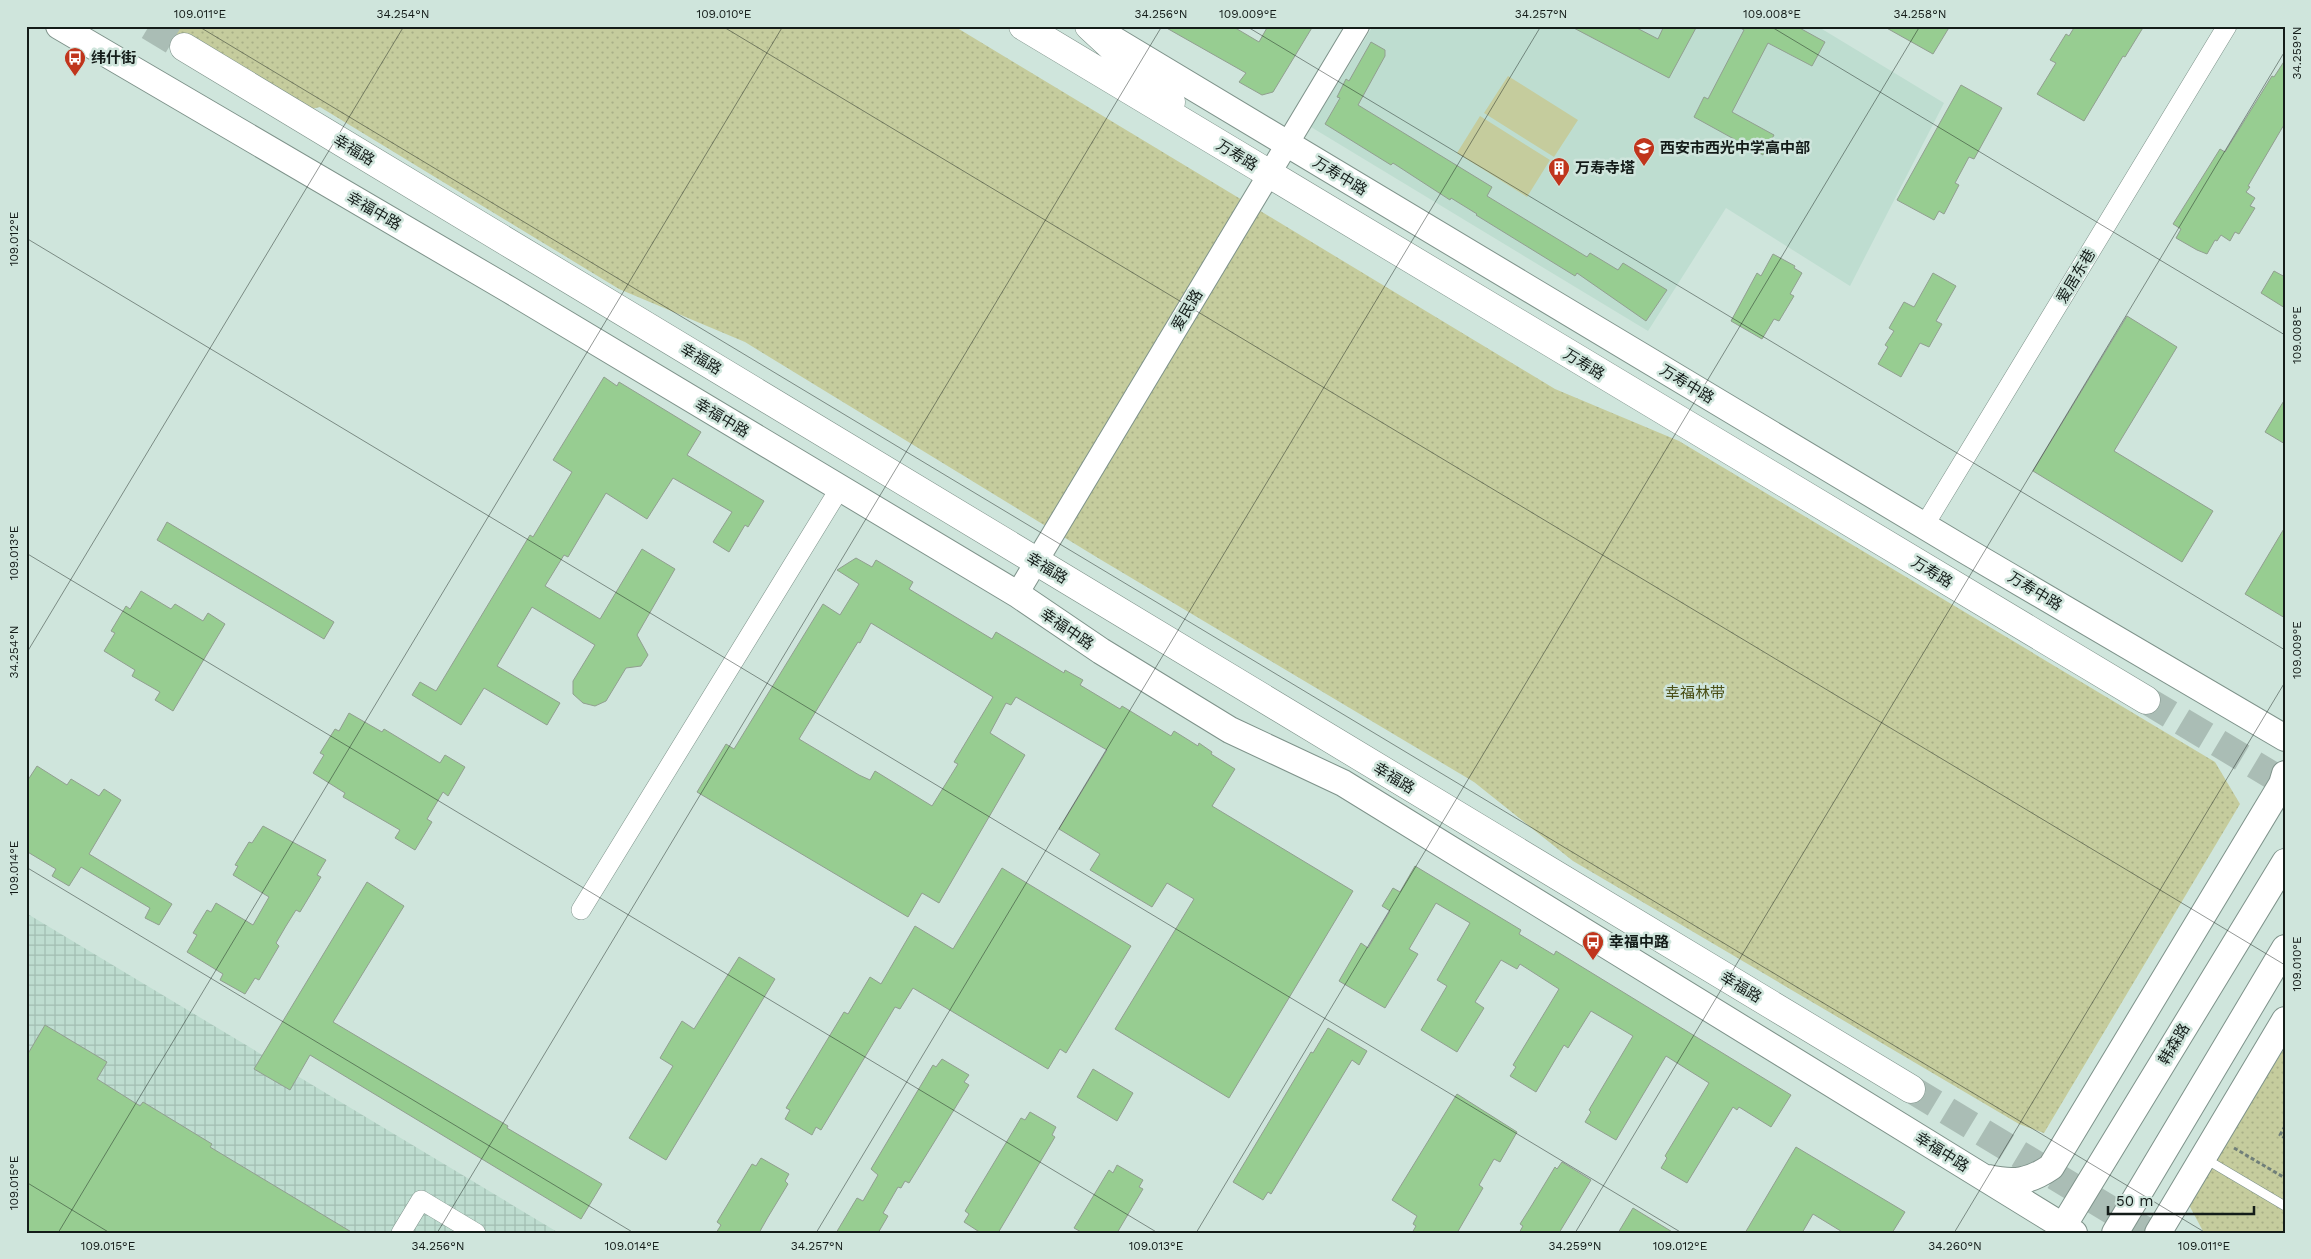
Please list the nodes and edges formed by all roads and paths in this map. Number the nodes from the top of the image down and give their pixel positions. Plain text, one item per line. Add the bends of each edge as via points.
1 (59, 26) edge
2 (1023, 26) edge
3 (1091, 26) edge
4 (1358, 26) edge
5 (2227, 26) edge
6 (184, 47) tunnel mouth
7 (1212, 141) junction
8 (1287, 144) junction
9 (1269, 174) junction
10 (840, 488) junction
11 (1924, 526) junction
12 (1036, 562) junction
13 (1016, 594) junction
14 (2146, 700) tunnel mouth
15 (2274, 732) edge
16 (2285, 757) edge
17 (2285, 774) edge
18 (2285, 862) edge
19 (581, 910) dead end
20 (2285, 948) edge
21 (2285, 1020) edge
22 (1911, 1089) tunnel mouth
23 (2285, 1126) edge
24 (2285, 1138) edge
25 (2233, 1147) dead end
26 (2202, 1157) junction
27 (1982, 1177) junction
28 (2285, 1178) edge
29 (2285, 1206) edge
30 (2065, 1231) edge
31 (401, 1233) edge
32 (476, 1233) edge
33 (2115, 1233) edge
34 (2158, 1233) edge

1 - 10 main road, 幸福中路
2 - 7 main road, 万寿路
3 - 7 main road
3 - 8 main road, 万寿中路
4 - 8 street, 爱民路
5 - 11 street, 爱居东巷
6 - 12 main road, 幸福路
7 - 9 main road, 万寿路
8 - 9 street, 爱民路
8 - 11 main road, 万寿中路
9 - 12 street, 爱民路
9 - 14 main road, 万寿路
10 - 13 main road, 幸福中路
10 - 19 street
11 - 15 main road, 万寿中路
12 - 13 street, 爱民路
12 - 22 main road, 幸福路
13 - 27 main road, 幸福中路 via 1101,651 1230,730 1343,782
15 - 16 main road, 万寿中路
17 - 27 main road via 2277,793 2051,1167 2035,1178 2018,1181
18 - 30 main road, 韩森路
20 - 33 main road
21 - 26 main road
23 - 24 path via 2280,1135
25 - 28 path
26 - 29 lane
26 - 34 main road
27 - 30 main road, 幸福中路
31 - 32 street via 421,1200

